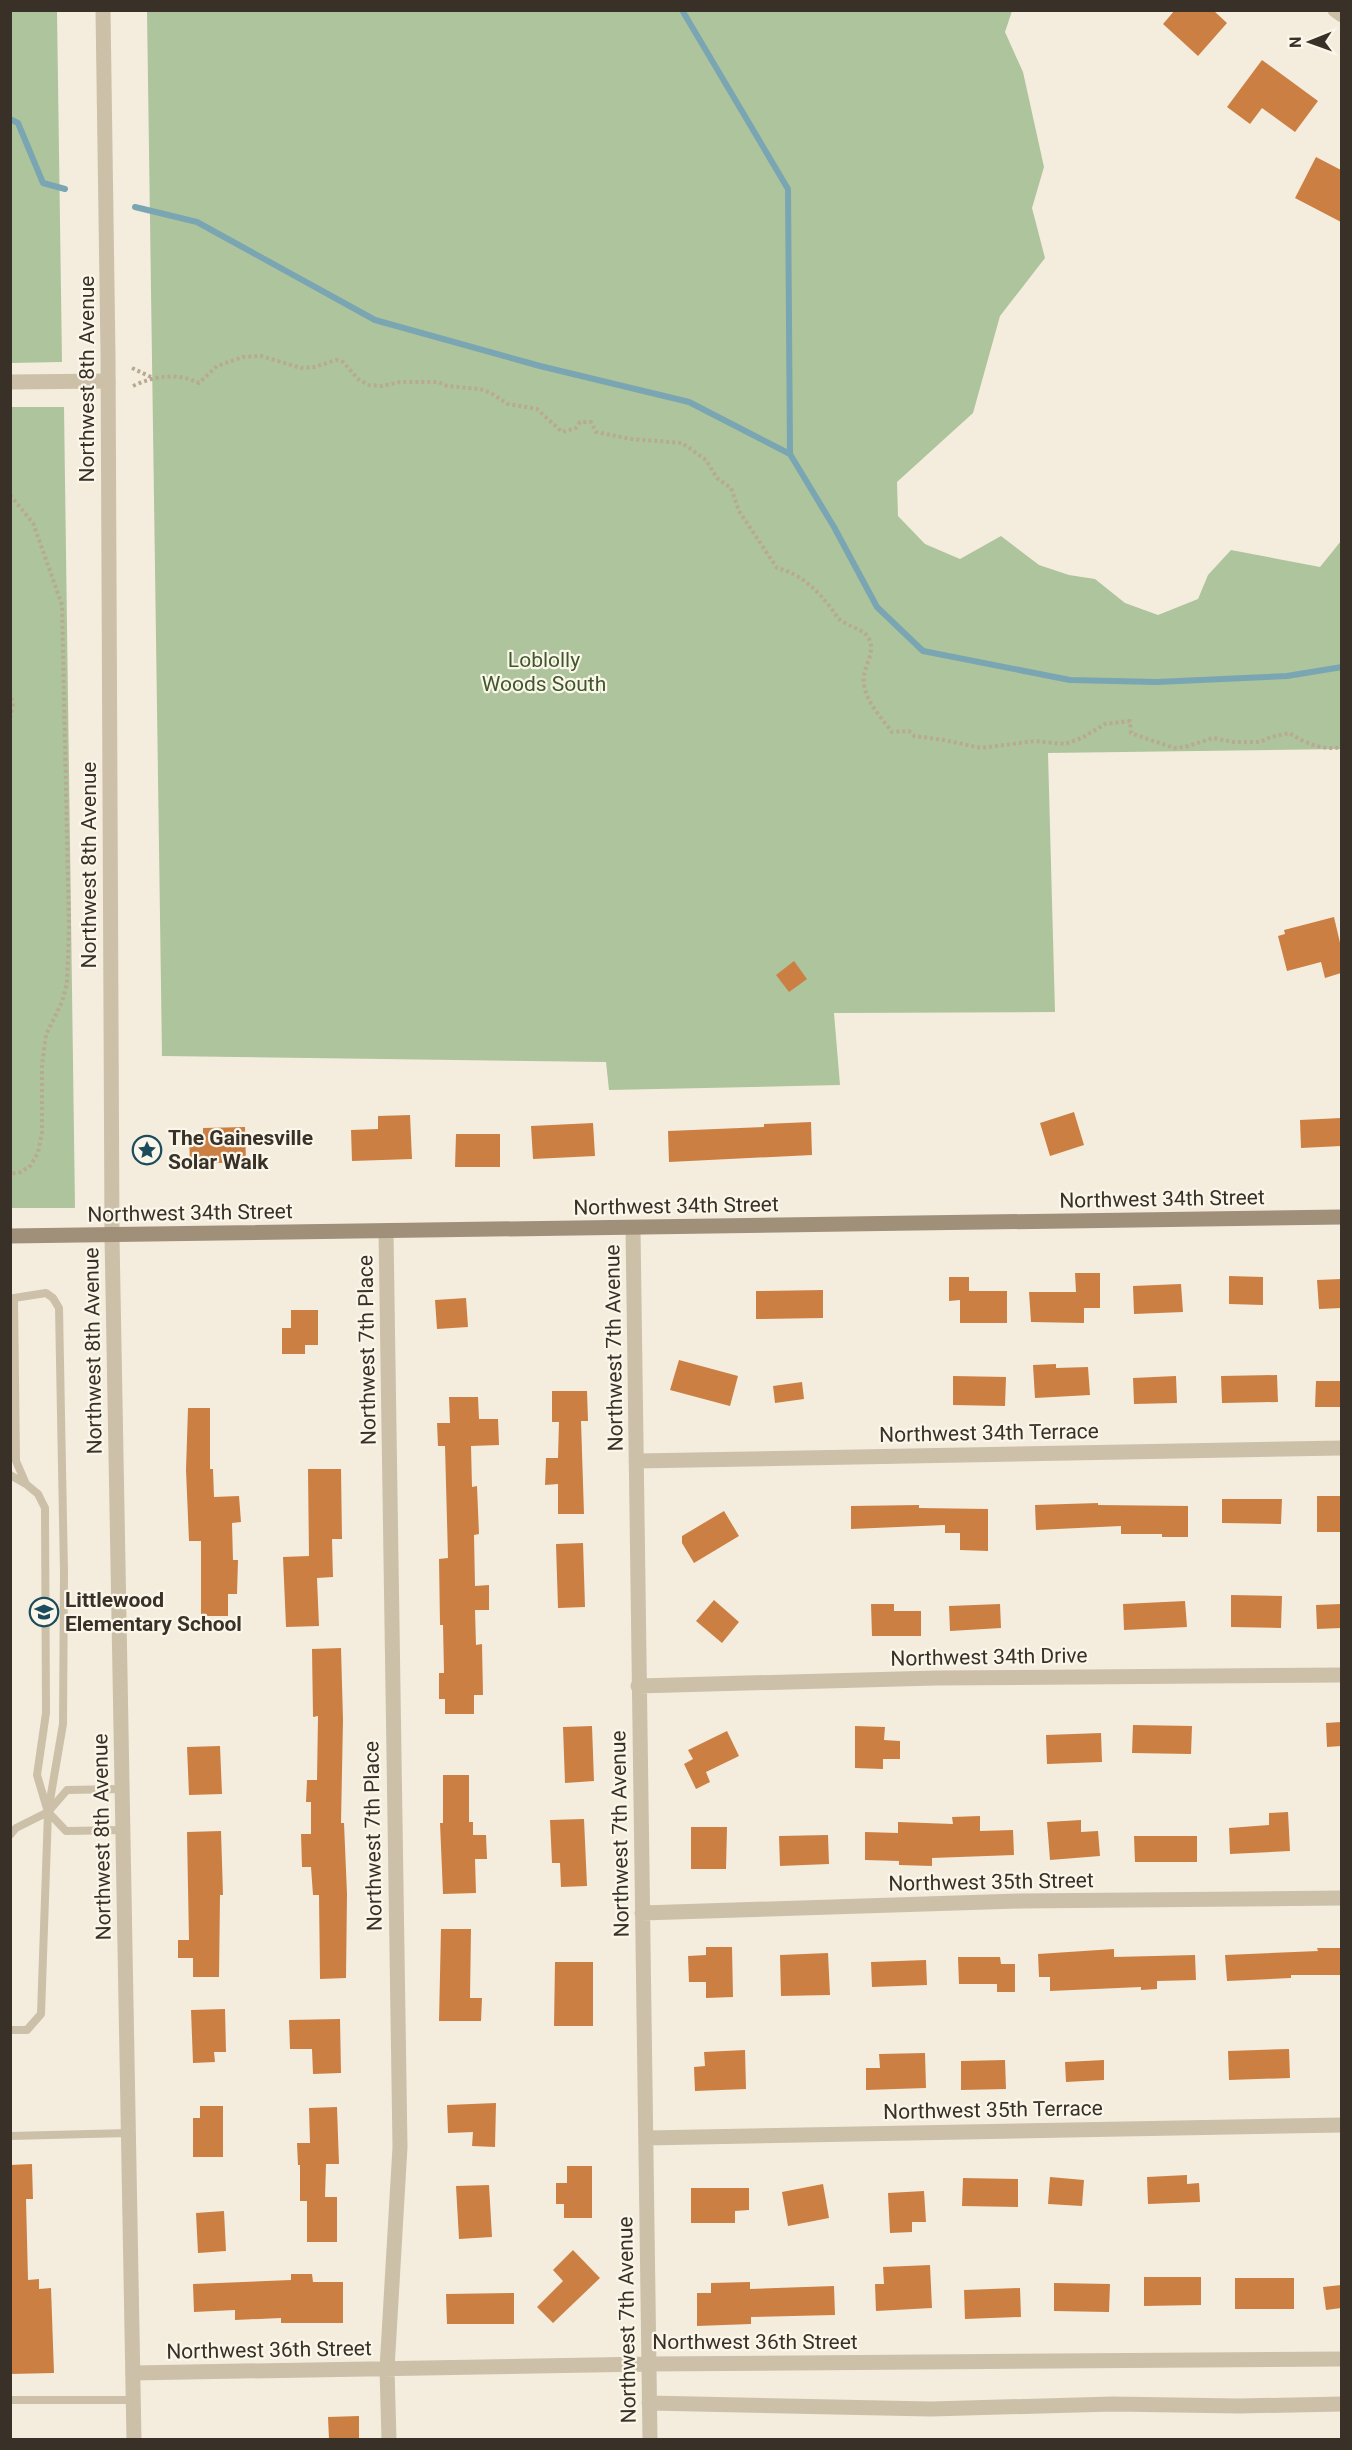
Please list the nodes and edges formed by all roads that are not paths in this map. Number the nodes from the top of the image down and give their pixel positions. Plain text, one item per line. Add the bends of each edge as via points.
1 (103, 10) edge
2 (1335, 10) edge
3 (1341, 15) edge
4 (108, 381) junction
5 (10, 382) edge
6 (1341, 1217) edge
7 (633, 1228) junction
8 (386, 1232) junction
9 (10, 1236) edge
10 (112, 1236) junction
11 (12, 1299) edge
12 (1341, 1449) edge
13 (636, 1461) junction
14 (10, 1475) edge
15 (26, 1484) junction
16 (1341, 1675) edge
17 (638, 1686) junction
18 (122, 1789) junction
19 (48, 1812) junction
20 (123, 1830) junction
21 (10, 1835) edge
22 (1341, 1898) edge
23 (642, 1913) junction
24 (10, 2030) edge
25 (1341, 2125) edge
26 (129, 2133) junction
27 (10, 2136) edge
28 (646, 2138) junction
29 (1341, 2359) edge
30 (648, 2364) junction
31 (387, 2369) junction
32 (133, 2373) junction
33 (10, 2400) edge
34 (133, 2400) junction
35 (649, 2403) junction
36 (1341, 2404) edge
37 (134, 2439) edge
38 (389, 2439) edge
39 (650, 2439) edge

1 - 4 street, Northwest 8th Avenue
2 - 3 street
4 - 5 street
4 - 10 street, Northwest 8th Avenue
6 - 7 main road, Northwest 34th Street
7 - 8 main road, Northwest 34th Street
7 - 13 street, Northwest 7th Avenue
8 - 10 main road, Northwest 34th Street
8 - 31 street, Northwest 7th Place via 400,2147
9 - 10 main road, Northwest 34th Street
10 - 18 street, Northwest 8th Avenue
11 - 15 lane via 16,1461
11 - 19 lane via 46,1293 58,1308 63,1724
12 - 13 street, Northwest 34th Terrace
13 - 17 street, Northwest 7th Avenue
14 - 15 lane
15 - 19 lane via 38,1494 45,1508 46,1713 37,1775
16 - 17 street, Northwest 34th Drive via 936,1678
17 - 23 street, Northwest 7th Avenue
18 - 19 lane via 67,1790
18 - 20 street, Northwest 8th Avenue
19 - 20 lane via 66,1830
19 - 21 lane
19 - 24 lane via 41,2014 27,2030
20 - 26 street, Northwest 8th Avenue
22 - 23 street, Northwest 35th Street via 1020,1900
23 - 28 street, Northwest 7th Avenue
25 - 28 street, Northwest 35th Terrace
26 - 27 lane
26 - 32 street, Northwest 8th Avenue
28 - 30 street, Northwest 7th Avenue
29 - 30 street, Northwest 36th Street
30 - 31 street, Northwest 36th Street
30 - 35 street, Northwest 7th Avenue
31 - 32 street, Northwest 36th Street
31 - 38 street, Northwest 7th Place
32 - 34 street, Northwest 8th Avenue
33 - 34 lane
34 - 37 street, Northwest 8th Avenue
35 - 36 street via 931,2409
35 - 39 street, Northwest 7th Avenue

